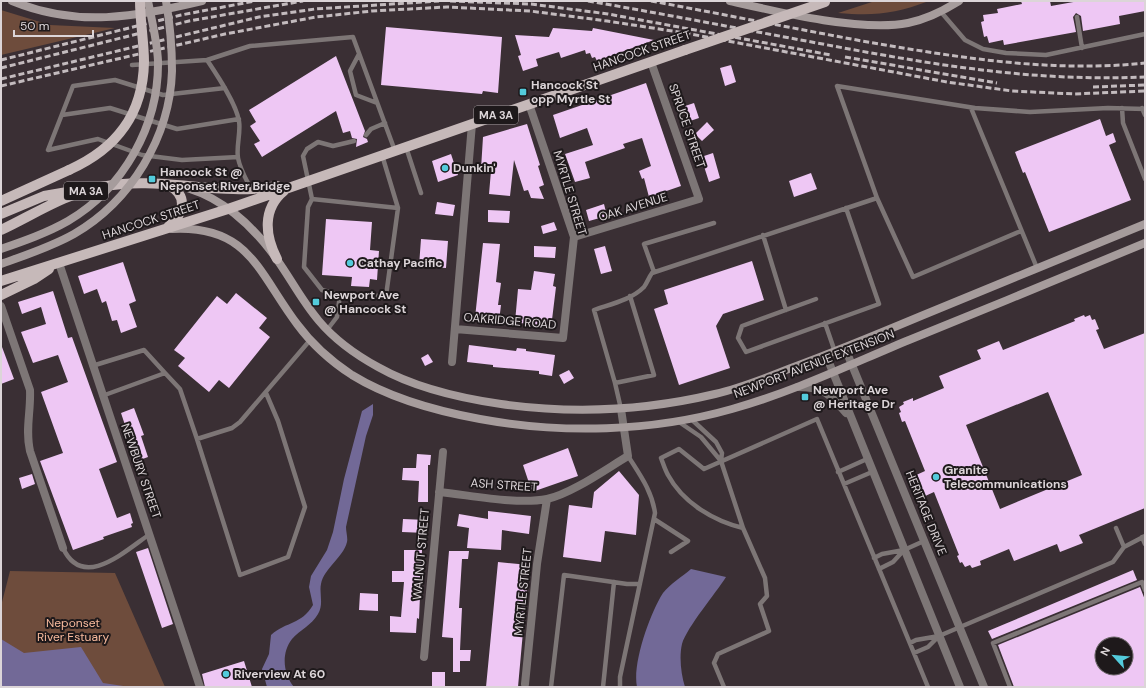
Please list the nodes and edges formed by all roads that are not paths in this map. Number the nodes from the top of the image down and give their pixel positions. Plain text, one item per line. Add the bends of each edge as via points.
1 (12, 1) edge
2 (140, 1) edge
3 (148, 1) edge
4 (166, 1) edge
5 (202, 1) edge
6 (730, 1) edge
7 (826, 1) edge
8 (959, 1) edge
9 (941, 12) junction
10 (1077, 17) dead end
11 (1145, 34) edge
12 (1082, 48) junction
13 (359, 54) junction
14 (207, 60) junction
15 (651, 62) junction
16 (132, 65) dead end
17 (225, 88) junction
18 (378, 103) junction
19 (529, 104) junction
20 (971, 108) junction
21 (1122, 108) junction
22 (1143, 108) edge
23 (62, 115) junction
24 (1145, 115) edge
25 (239, 119) junction
26 (385, 124) junction
27 (472, 124) junction
28 (366, 135) dead end
29 (354, 141) dead end
30 (406, 147) junction
31 (395, 150) junction
32 (382, 155) junction
33 (238, 157) junction
34 (1145, 179) edge
35 (307, 181) junction
36 (175, 186) junction
37 (95, 188) junction
38 (288, 188) junction
39 (251, 189) junction
40 (420, 193) dead end
41 (877, 198) junction
42 (312, 199) junction
43 (699, 199) joint
44 (1, 201) edge
45 (398, 208) junction
46 (846, 208) junction
47 (228, 209) junction
48 (1, 214) edge
49 (714, 223) dead end
50 (1145, 224) edge
51 (1, 230) edge
52 (163, 230) junction
53 (1021, 231) junction
54 (763, 235) junction
55 (574, 237) junction
56 (1145, 243) edge
57 (1, 249) edge
58 (277, 259) junction
59 (59, 263) junction
60 (1, 264) edge
61 (1037, 268) junction
62 (654, 272) junction
63 (1, 281) edge
64 (1, 295) edge
65 (340, 295) junction
66 (630, 296) junction
67 (816, 299) dead end
68 (1, 306) edge
69 (786, 310) junction
70 (825, 324) junction
71 (455, 328) junction
72 (327, 330) junction
73 (563, 338) joint
74 (311, 339) junction
75 (845, 348) junction
76 (835, 352) junction
77 (826, 355) junction
78 (452, 362) dead end
79 (851, 364) junction
80 (92, 366) junction
81 (834, 372) junction
82 (165, 373) junction
83 (615, 383) junction
84 (793, 387) junction
85 (266, 393) junction
86 (102, 396) junction
87 (621, 409) junction
88 (690, 418) junction
89 (850, 418) junction
90 (678, 420) junction
91 (624, 427) junction
92 (197, 440) junction
93 (443, 452) dead end
94 (628, 456) junction
95 (867, 458) junction
96 (721, 461) junction
97 (838, 472) junction
98 (872, 472) junction
99 (844, 484) junction
100 (439, 492) junction
101 (547, 499) junction
102 (654, 518) junction
103 (743, 528) junction
104 (1116, 528) dead end
105 (150, 534) junction
106 (1144, 537) edge
107 (924, 541) junction
108 (1145, 544) edge
109 (1124, 547) junction
110 (63, 548) joint
111 (904, 550) junction
112 (671, 552) dead end
113 (874, 558) junction
114 (879, 569) junction
115 (614, 582) junction
116 (640, 584) junction
117 (1145, 590) edge
118 (960, 627) junction
119 (939, 636) junction
120 (910, 643) junction
121 (914, 653) junction
122 (424, 657) dead end
123 (527, 686) edge
124 (200, 687) edge
125 (550, 687) edge
126 (602, 687) edge
127 (620, 687) edge
128 (724, 687) edge
129 (928, 687) edge
130 (960, 687) edge
131 (984, 687) edge
132 (1010, 687) edge

1 - 5 main road via 54,14 102,18 126,16
2 - 44 main road, bridge via 143,67 141,90 136,107 122,131 110,145 92,159
3 - 57 main road, bridge via 157,50 157,80 147,125 129,162 103,194 76,216 43,234
4 - 60 main road, bridge via 171,44 170,91 160,129 141,169 113,204 83,228 48,247
6 - 9 main road via 842,22 878,25 908,23
7 - 15 main road, HANCOCK STREET / MA 3A, bridge
8 - 9 main road
9 - 12 lane via 965,40 983,49 1046,55
10 - 12 lane
11 - 12 lane
13 - 14 lane via 353,37 250,46
13 - 18 lane
13 - 18 lane via 350,71 356,95
14 - 16 lane
14 - 17 lane
15 - 19 main road, HANCOCK STREET / MA 3A
15 - 43 street, SPRUCE STREET
17 - 23 lane via 163,95 115,80 74,86
17 - 25 lane
18 - 26 lane
19 - 27 main road, HANCOCK STREET / MA 3A
19 - 55 street, MYRTLE STREET
20 - 21 lane via 1030,112
20 - 41 lane via 838,86
20 - 53 lane
21 - 22 lane
21 - 34 lane via 1123,123
22 - 24 lane
23 - 25 lane via 110,108 177,129
23 - 33 lane via 48,150 98,139 142,155 182,160
25 - 33 lane
26 - 28 lane via 371,128
26 - 31 lane
27 - 30 main road, HANCOCK STREET / MA 3A
27 - 71 street
29 - 35 lane via 333,146 318,142 307,149 302,156
30 - 31 main road, HANCOCK STREET / MA 3A
30 - 40 lane
31 - 32 main road, HANCOCK STREET / MA 3A
32 - 35 main road, HANCOCK STREET / MA 3A
32 - 45 lane
33 - 39 lane via 242,173
35 - 38 main road, HANCOCK STREET / MA 3A
35 - 39 main road, HANCOCK STREET / MA 3A
35 - 42 lane
36 - 37 main road, HANCOCK STREET / MA 3A via 137,184
36 - 39 main road, HANCOCK STREET / MA 3A
36 - 47 main road, NEWPORT AVENUE EXTENSION via 200,192
36 - 52 main road via 183,205 179,216
37 - 48 main road via 48,195
37 - 51 main road, HANCOCK STREET / MA 3A
38 - 47 main road, HANCOCK STREET / MA 3A
38 - 58 main road via 273,204 267,224 267,236
41 - 46 lane
41 - 53 lane via 913,277
42 - 45 lane
42 - 65 lane via 308,207 304,267 322,290
43 - 55 street, OAK AVENUE
45 - 65 lane via 386,296
46 - 54 lane
46 - 70 lane via 879,304
47 - 52 main road, HANCOCK STREET / MA 3A
47 - 58 main road, NEWPORT AVENUE EXTENSION via 251,228
49 - 62 lane via 644,244
50 - 61 main road, NEWPORT AVENUE EXTENSION
52 - 59 main road, HANCOCK STREET / MA 3A
52 - 74 main road, NEWPORT AVENUE EXTENSION via 204,231 224,237 238,246 254,259 296,323
53 - 61 lane
54 - 62 lane
54 - 69 lane
55 - 73 street, MYRTLE STREET
56 - 79 main road, NEWPORT AVENUE EXTENSION
58 - 72 main road, NEWPORT AVENUE EXTENSION via 306,304
59 - 63 main road, HANCOCK STREET / MA 3A
59 - 64 main road
59 - 80 street, NEWBURY STREET
61 - 75 main road, NEWPORT AVENUE EXTENSION
62 - 66 lane via 644,287
65 - 72 lane via 337,317
66 - 83 lane via 594,310
66 - 83 lane via 654,375
67 - 69 lane
68 - 110 street via 30,390 31,402 26,436
69 - 70 lane via 742,326 738,338 746,352
70 - 76 lane
71 - 73 street, OAKRIDGE ROAD
71 - 78 street
72 - 87 main road, NEWPORT AVENUE EXTENSION via 374,365 432,389 486,402 533,408
74 - 85 lane
74 - 91 main road, NEWPORT AVENUE EXTENSION via 337,363 367,383 397,397 433,408 490,421 534,426
75 - 76 main road, NEWPORT AVENUE EXTENSION
75 - 79 street, HERITAGE DRIVE
76 - 77 main road, NEWPORT AVENUE EXTENSION
77 - 81 street
77 - 87 main road, NEWPORT AVENUE EXTENSION via 715,394 659,405
79 - 81 main road, NEWPORT AVENUE EXTENSION
79 - 107 street, HERITAGE DRIVE
80 - 82 lane via 144,350
80 - 86 street, NEWBURY STREET
81 - 84 main road, NEWPORT AVENUE EXTENSION
81 - 89 street
82 - 86 lane
82 - 92 lane via 180,389
83 - 87 lane
84 - 88 main road, NEWPORT AVENUE EXTENSION via 739,407
84 - 89 street via 822,390 834,398
85 - 92 lane via 232,428
85 - 92 lane via 278,421 306,507 288,557 240,575
86 - 105 street, NEWBURY STREET
87 - 91 street
88 - 90 main road, NEWPORT AVENUE EXTENSION
88 - 96 lane via 716,442 722,453
89 - 95 street
90 - 91 main road, NEWPORT AVENUE EXTENSION
90 - 96 lane via 701,437
91 - 94 street
93 - 100 street, WALNUT STREET
94 - 101 street, ASH STREET
94 - 102 lane via 649,489
95 - 97 lane
95 - 98 street
96 - 97 lane via 817,419
96 - 103 lane
96 - 103 lane via 704,469 679,449 661,458 667,475 686,500 724,523
97 - 99 lane
98 - 99 lane
98 - 111 street
99 - 113 lane
100 - 101 street, ASH STREET via 512,499
100 - 122 street, WALNUT STREET
101 - 123 street, MYRTLE STREET via 537,564
102 - 112 lane via 688,541
102 - 116 lane
103 - 128 lane via 765,578 767,596 760,604 769,631 718,654 714,663
104 - 109 lane
105 - 110 lane via 96,568 79,566 67,556
105 - 124 street, NEWBURY STREET
106 - 108 lane
106 - 109 lane
107 - 111 lane
107 - 118 street, HERITAGE DRIVE
109 - 118 lane via 1113,562
111 - 113 lane
111 - 114 lane via 893,562
111 - 119 street
113 - 114 lane
114 - 120 lane
115 - 116 lane
115 - 125 lane via 564,575
115 - 126 lane
116 - 127 lane
117 - 132 lane via 1142,582 993,643
118 - 119 lane
118 - 131 street, HERITAGE DRIVE
119 - 120 lane
119 - 121 lane via 928,647
119 - 130 street
120 - 121 lane
121 - 129 lane

